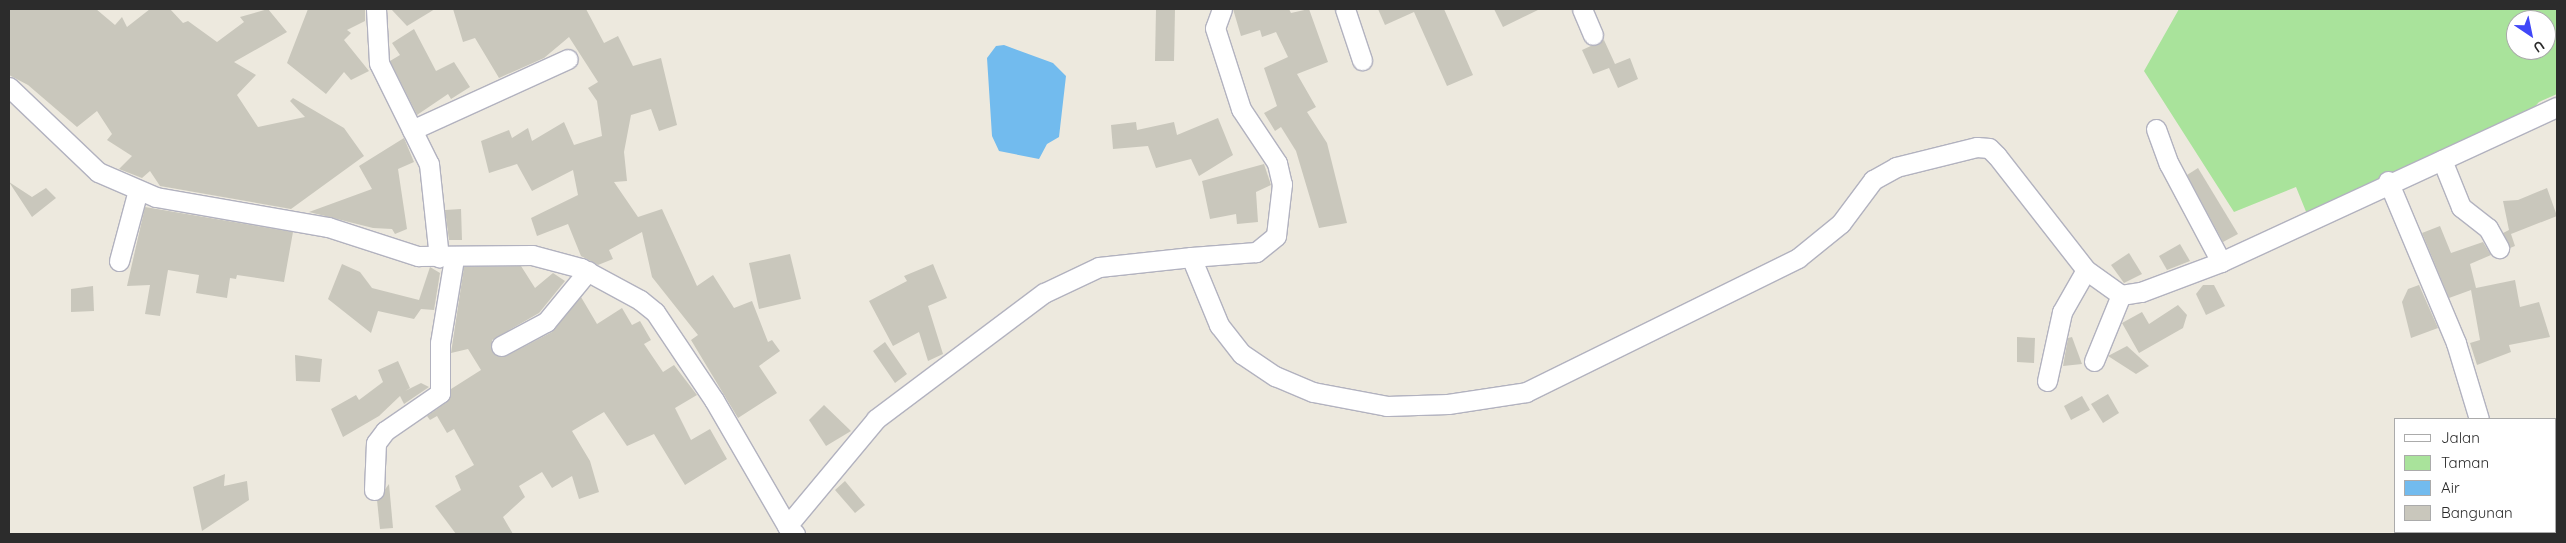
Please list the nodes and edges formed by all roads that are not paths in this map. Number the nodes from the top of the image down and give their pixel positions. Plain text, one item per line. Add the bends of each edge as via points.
1 (376, 9) edge
2 (1222, 9) edge
3 (1345, 9) edge
4 (1582, 9) edge
5 (1593, 36) dead end
6 (568, 59) dead end
7 (1362, 60) dead end
8 (9, 87) edge
9 (2557, 107) edge
10 (2156, 129) dead end
11 (412, 130) junction
12 (2442, 160) junction
13 (2388, 181) junction
14 (138, 190) junction
15 (2499, 248) dead end
16 (446, 258) junction
17 (1191, 258) junction
18 (119, 261) dead end
19 (2222, 262) junction
20 (2086, 270) junction
21 (588, 272) junction
22 (2121, 295) junction
23 (501, 346) dead end
24 (2094, 361) dead end
25 (2046, 381) dead end
26 (2479, 418) edge
27 (374, 490) dead end
28 (791, 530) edge

1 - 11 street via 379,63
2 - 17 street via 1215,28 1241,109 1277,163 1282,184 1276,236 1256,252
3 - 7 street
4 - 5 street
6 - 11 street
8 - 14 street via 98,172
9 - 12 street
10 - 19 street via 2169,164
11 - 16 street via 428,164
12 - 13 street
12 - 15 street via 2461,206 2488,228
13 - 19 street
13 - 26 street via 2442,307
14 - 16 street via 328,227 418,256
14 - 18 street
16 - 21 street via 532,255
16 - 27 street via 440,394 385,430 376,443
17 - 20 street via 1219,325 1242,354 1275,376 1313,392 1387,406 1448,404 1526,392 1798,258 1841,223 1873,180 1896,167 1977,147 1989,148 1997,156
17 - 28 street via 1099,267 1044,293 876,419
19 - 22 street via 2141,292
20 - 22 street via 2109,291
20 - 25 street via 2062,312
21 - 23 street via 546,322
21 - 28 street via 655,312 725,418
22 - 24 street

